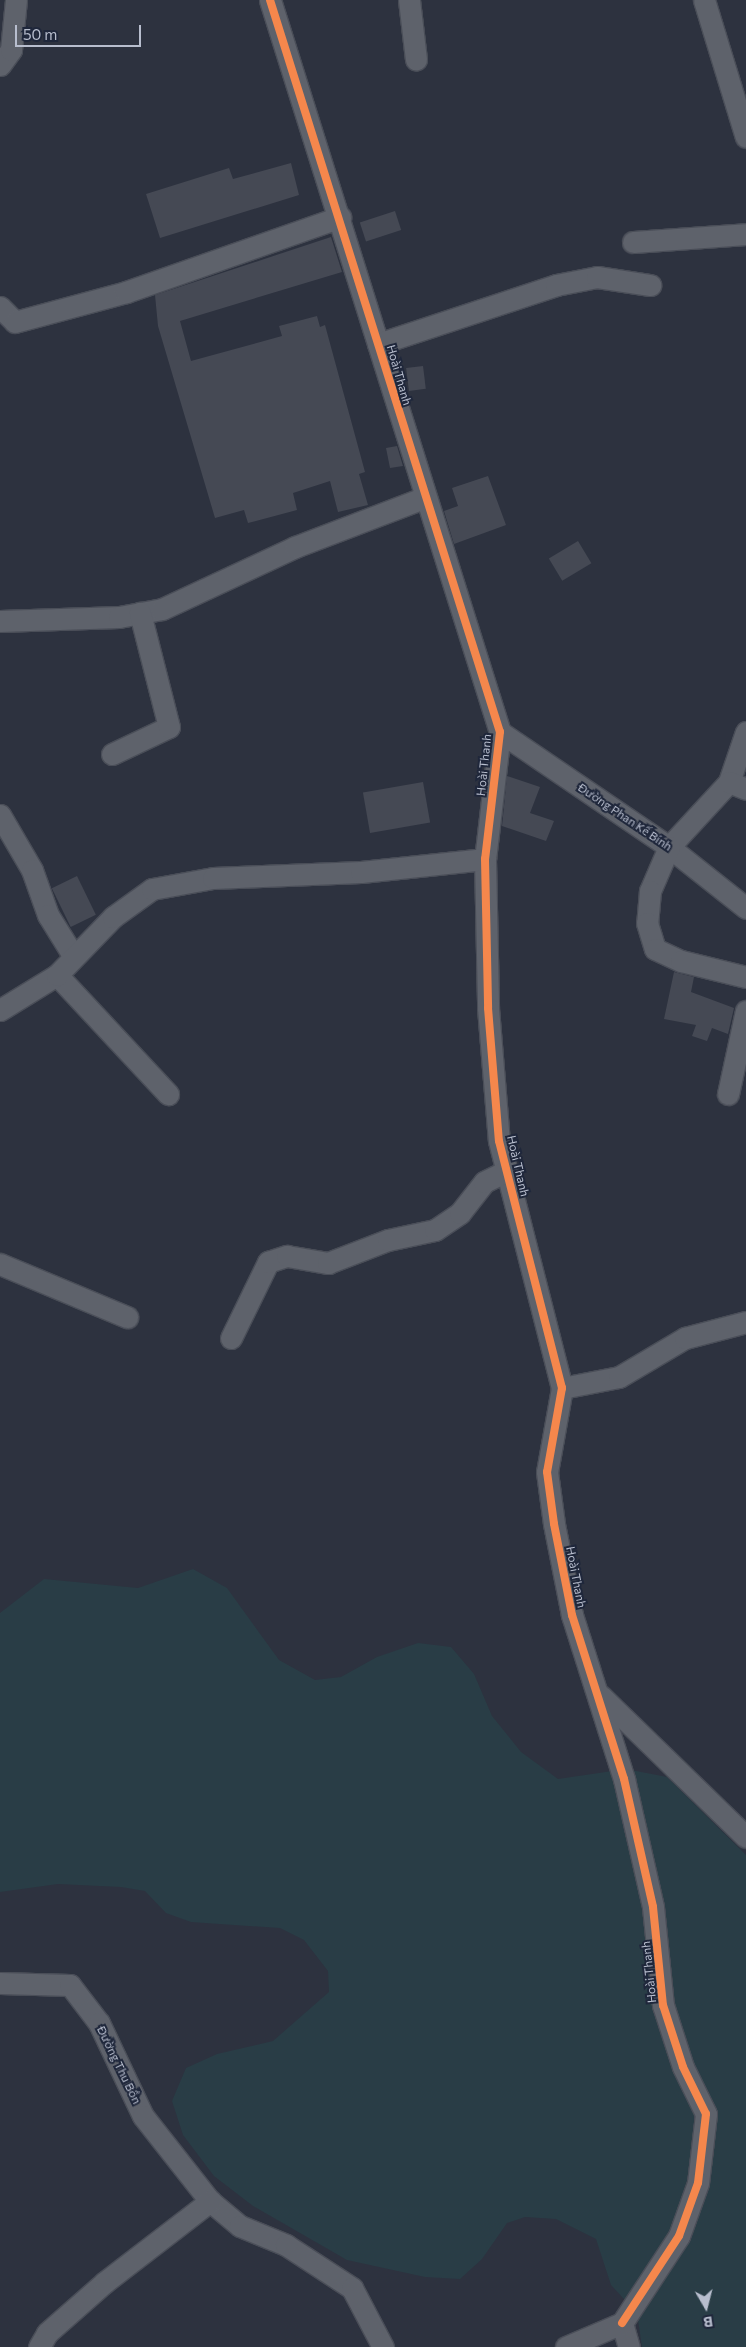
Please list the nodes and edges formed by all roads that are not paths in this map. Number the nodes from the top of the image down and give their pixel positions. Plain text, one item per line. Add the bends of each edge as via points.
1 (16, 0) edge
2 (270, 0) edge
3 (409, 0) edge
4 (704, 0) edge
5 (416, 60) dead end
6 (0, 65) edge
7 (746, 137) edge
8 (340, 217) junction
9 (746, 234) edge
10 (633, 242) dead end
11 (650, 285) dead end
12 (0, 307) edge
13 (378, 344) junction
14 (423, 498) junction
15 (140, 613) junction
16 (0, 621) edge
17 (500, 732) junction
18 (746, 732) edge
19 (112, 754) dead end
20 (737, 786) edge
21 (0, 815) edge
22 (669, 847) junction
23 (485, 859) junction
24 (746, 908) edge
25 (74, 956) junction
26 (57, 975) junction
27 (746, 978) edge
28 (0, 1010) edge
29 (745, 1025) edge
30 (168, 1094) dead end
31 (728, 1094) dead end
32 (506, 1171) junction
33 (0, 1264) edge
34 (127, 1317) dead end
35 (746, 1322) edge
36 (231, 1338) dead end
37 (562, 1388) junction
38 (600, 1694) junction
39 (746, 1837) edge
40 (0, 1983) edge
41 (210, 2201) junction
42 (622, 2323) junction
43 (39, 2347) edge
44 (383, 2347) edge
45 (566, 2347) edge
46 (629, 2347) edge

1 - 6 street via 11,50
2 - 8 street, Hoài Thanh
3 - 5 street
4 - 7 street
8 - 12 street via 126,292 15,322
8 - 13 street, Hoài Thanh
9 - 10 street
11 - 13 street via 597,277 556,285
13 - 14 street, Hoài Thanh
14 - 15 street via 295,548 162,609
14 - 17 street, Hoài Thanh
15 - 16 street
15 - 19 street via 169,727
17 - 22 street, Đường Phan Kế Bính
17 - 23 street, Hoài Thanh
18 - 20 street
20 - 22 street
21 - 25 street via 32,870 48,915
22 - 24 street, Đường Phan Kế Bính
22 - 27 street via 650,891 647,923 655,949 681,961
23 - 25 street via 361,872 213,878 152,889 112,917
23 - 32 street, Hoài Thanh via 488,1008 499,1141
25 - 26 street
26 - 28 street
26 - 30 street
29 - 31 street
32 - 36 street via 484,1182 460,1213 435,1230 388,1240 328,1263 287,1256 268,1262
32 - 37 street, Hoài Thanh
33 - 34 street
35 - 37 street via 685,1338 619,1377
37 - 38 street, Hoài Thanh via 548,1472 572,1615 590,1680
38 - 39 street
38 - 42 street, Hoài Thanh via 653,1908 663,2005 682,2066 706,2114 698,2183 679,2236
40 - 41 street, Đường Thu Bồn via 70,1985 99,2023 143,2116
41 - 43 street via 105,2282 46,2333
41 - 44 street via 240,2226 286,2245 352,2288
42 - 45 street
42 - 46 street

